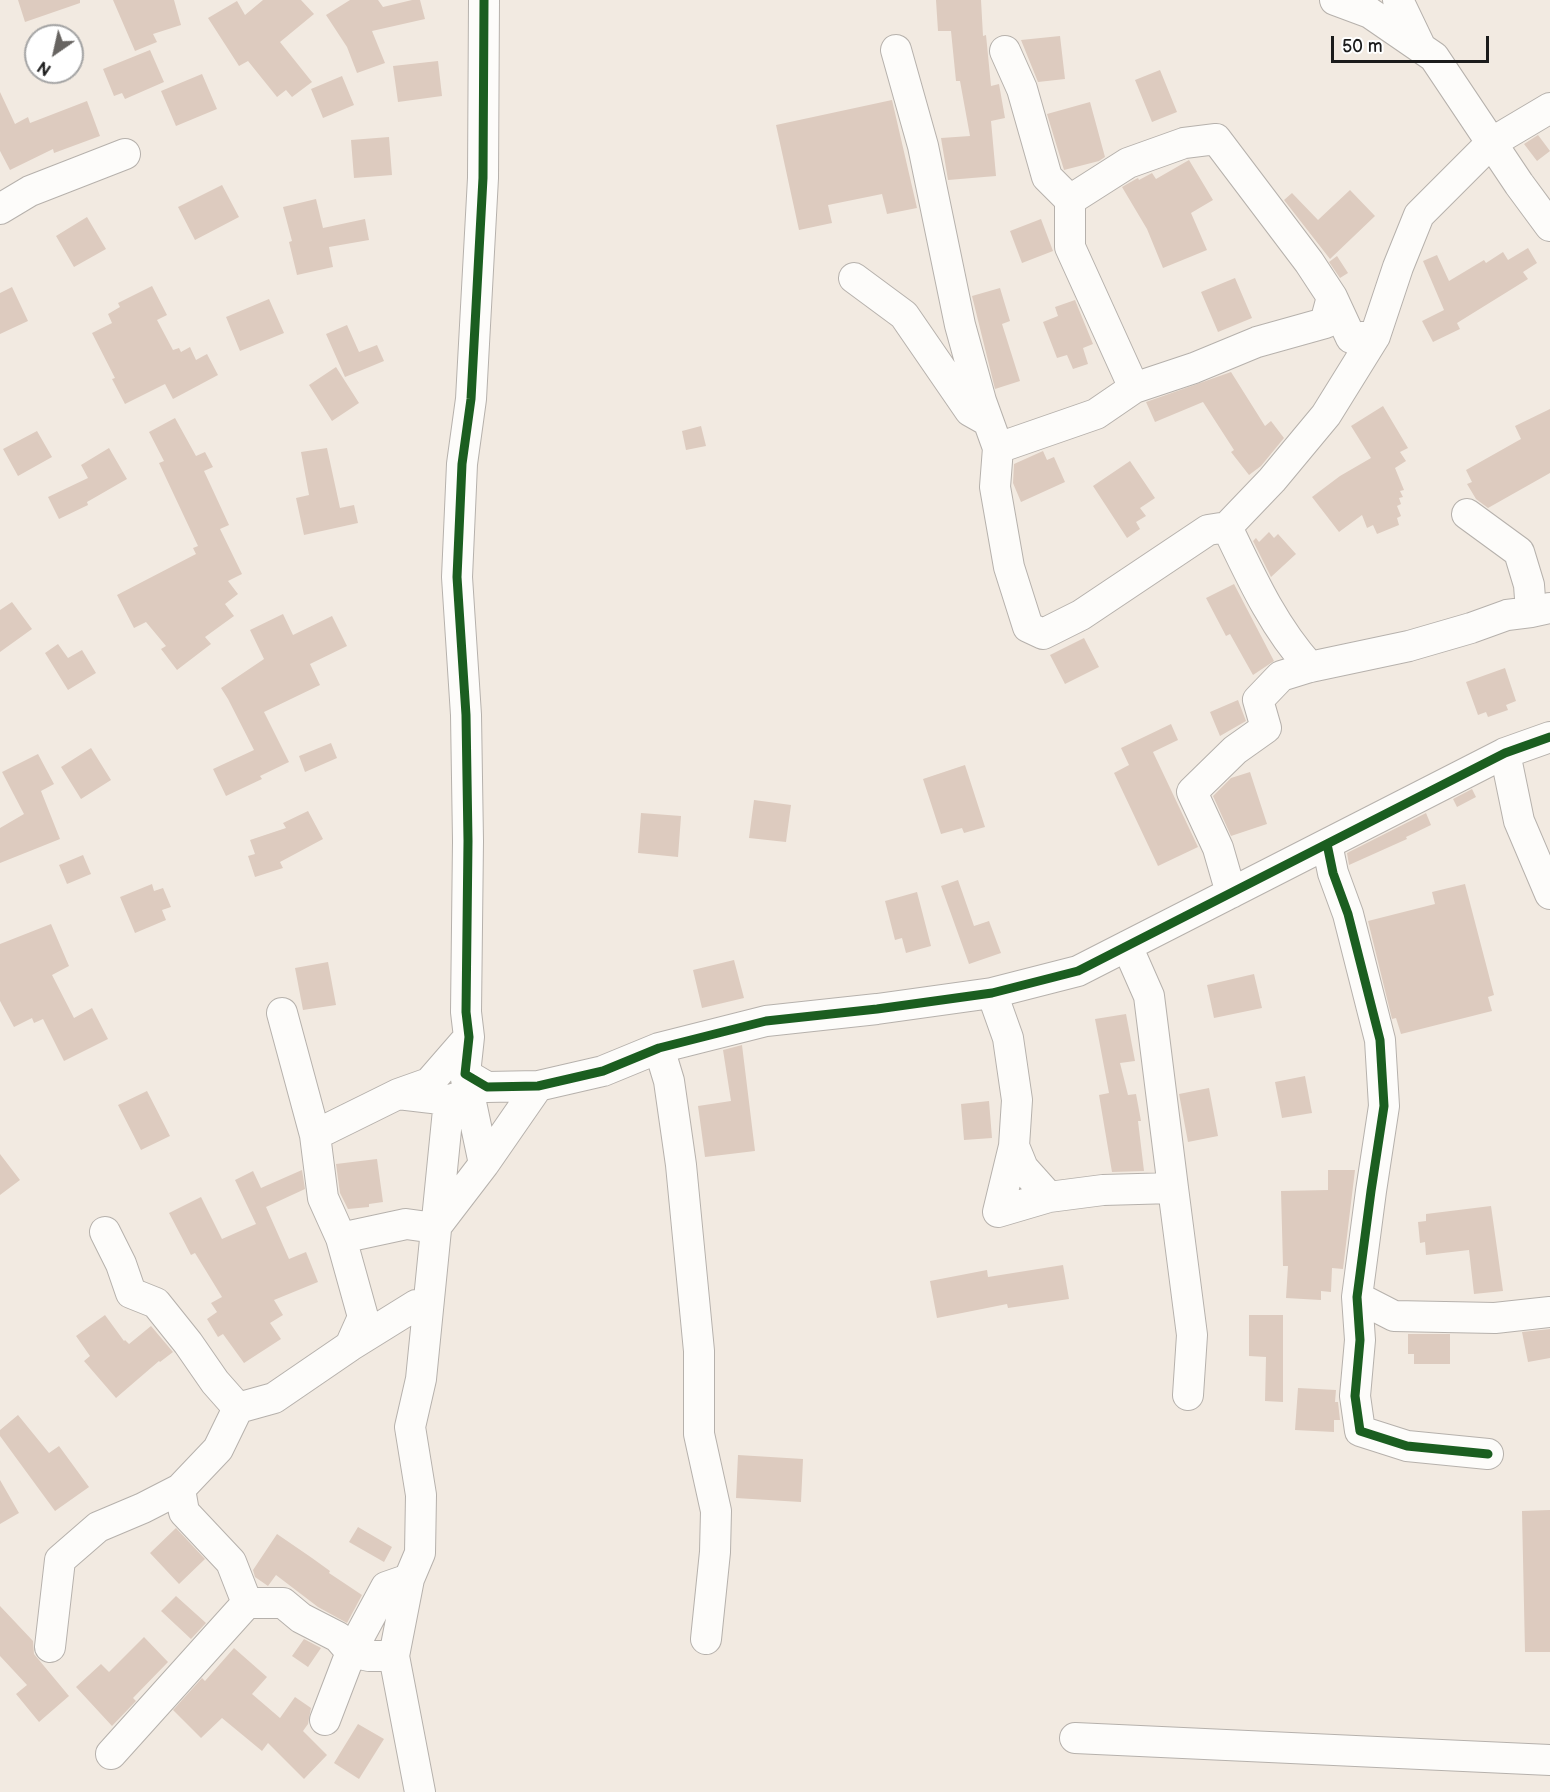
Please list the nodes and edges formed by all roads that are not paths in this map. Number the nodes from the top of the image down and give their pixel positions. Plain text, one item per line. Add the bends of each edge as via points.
1 (484, 0) edge
2 (1335, 0) edge
3 (1398, 0) edge
4 (1420, 46) junction
5 (896, 50) dead end
6 (1005, 51) dead end
7 (1550, 108) edge
8 (1491, 143) junction
9 (125, 154) dead end
10 (1070, 200) junction
11 (0, 209) edge
12 (1550, 226) edge
13 (854, 278) dead end
14 (1332, 297) junction
15 (1375, 336) junction
16 (1134, 388) junction
17 (993, 434) junction
18 (1467, 514) dead end
19 (1227, 527) junction
20 (1540, 610) edge
21 (1310, 668) junction
22 (1550, 737) edge
23 (1505, 753) junction
24 (1327, 844) junction
25 (1231, 893) junction
26 (1550, 894) edge
27 (1127, 946) junction
28 (992, 993) junction
29 (282, 1013) dead end
30 (469, 1038) junction
31 (659, 1048) junction
32 (538, 1086) junction
33 (461, 1089) junction
34 (398, 1094) junction
35 (315, 1135) junction
36 (1014, 1146) junction
37 (484, 1164) junction
38 (1173, 1188) junction
39 (1049, 1197) junction
40 (435, 1228) junction
41 (105, 1232) dead end
42 (341, 1238) junction
43 (1357, 1297) junction
44 (1550, 1312) edge
45 (426, 1320) junction
46 (350, 1346) junction
47 (1188, 1395) dead end
48 (238, 1408) junction
49 (1488, 1454) dead end
50 (180, 1489) junction
51 (409, 1579) junction
52 (247, 1603) junction
53 (706, 1639) dead end
54 (50, 1647) dead end
55 (351, 1652) junction
56 (394, 1656) junction
57 (325, 1720) dead end
58 (1075, 1738) dead end
59 (111, 1754) dead end
60 (1550, 1761) edge
61 (420, 1792) edge

1 - 30 street via 483,178 457,577 466,715
2 - 4 street via 1370,13
3 - 4 street
4 - 8 street via 1434,57
5 - 17 street via 923,146 960,325
6 - 10 street via 1022,90 1047,177
7 - 8 street
8 - 12 street
8 - 15 street via 1419,215
9 - 11 street via 30,191
10 - 14 street via 1128,163 1184,143 1216,139
10 - 16 street via 1070,247
13 - 17 street via 904,315 970,411
14 - 15 street via 1351,338
14 - 16 street via 1325,323 1257,342
15 - 19 street via 1326,415
16 - 17 street via 1096,414
17 - 19 street via 995,487 1009,567 1028,627 1043,634 1082,615 1208,530
18 - 20 street via 1519,552
19 - 21 street via 1262,600
20 - 21 street via 1507,615 1377,654
21 - 25 street via 1281,676 1258,700 1266,728 1235,750 1192,792 1218,848
22 - 23 street
23 - 24 street
23 - 26 street via 1519,821
24 - 25 street
24 - 43 street via 1380,1040 1384,1106
25 - 27 street
27 - 28 street via 1078,971
27 - 38 street via 1149,996
28 - 31 street via 766,1021
28 - 36 street via 1008,1038 1017,1100
29 - 35 street
30 - 33 street
30 - 34 street via 429,1083
31 - 32 street via 603,1071
31 - 53 street via 669,1081 681,1166 699,1351 699,1434 716,1511
32 - 33 street
32 - 37 street
33 - 34 street
33 - 37 street
33 - 40 street
34 - 35 street
35 - 42 street via 323,1198
36 - 39 street via 1023,1168
36 - 39 street via 998,1212
37 - 40 street
38 - 39 street via 1102,1190
38 - 47 street via 1192,1335
40 - 42 street via 406,1224
40 - 45 street
41 - 48 street via 131,1293 156,1303
42 - 46 street via 363,1317
43 - 44 street via 1394,1316 1495,1318
43 - 49 street via 1360,1340 1355,1396 1360,1431 1407,1446
45 - 46 street via 416,1305
45 - 51 street via 410,1427 421,1495 420,1553
46 - 48 street via 274,1398
48 - 50 street via 218,1449
50 - 52 street via 184,1512 231,1562
50 - 54 street via 98,1527 60,1560
51 - 55 street via 386,1587
51 - 56 street
52 - 55 street via 283,1603 301,1618 338,1637
52 - 59 street
55 - 56 street
55 - 57 street
56 - 61 street
58 - 60 street

